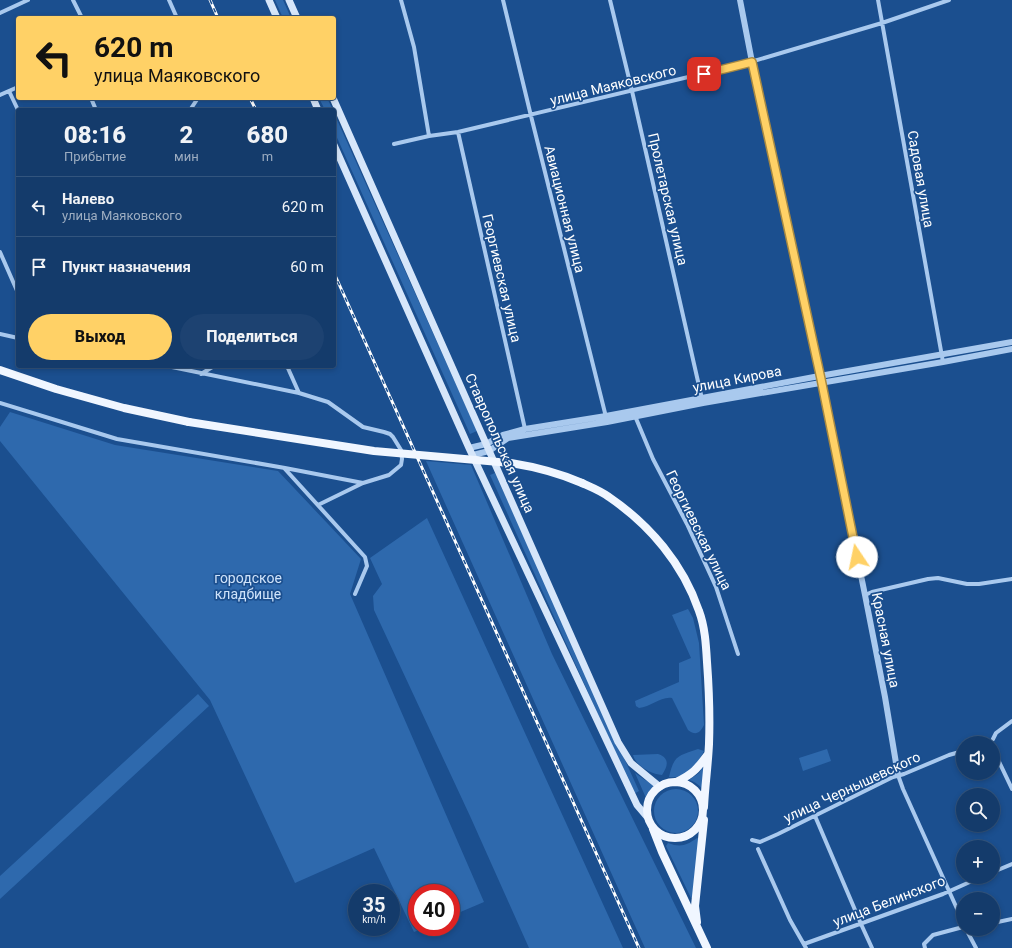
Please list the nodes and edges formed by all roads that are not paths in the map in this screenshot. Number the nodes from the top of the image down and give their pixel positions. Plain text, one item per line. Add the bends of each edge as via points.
1 (28, 0) edge
2 (73, 0) edge
3 (169, 0) edge
4 (269, 0) edge
5 (289, 0) edge
6 (401, 0) edge
7 (503, 0) edge
8 (610, 0) edge
9 (740, 0) edge
10 (878, 0) edge
11 (949, 0) edge
12 (0, 13) edge
13 (81, 16) edge
14 (176, 16) edge
15 (276, 16) edge
16 (296, 16) edge
17 (882, 23) junction
18 (752, 62) junction
19 (16, 88) edge
20 (9, 91) junction
21 (632, 91) junction
22 (0, 95) edge
23 (334, 100) edge
24 (17, 108) edge
25 (531, 116) junction
26 (458, 132) junction
27 (428, 136) junction
28 (394, 144) dead end
29 (336, 149) edge
30 (0, 252) edge
31 (16, 288) edge
32 (0, 334) edge
33 (16, 338) edge
34 (1012, 342) edge
35 (1012, 349) edge
36 (941, 355) junction
37 (942, 362) junction
38 (176, 368) edge
39 (211, 368) edge
40 (288, 368) edge
41 (0, 370) edge
42 (201, 374) junction
43 (820, 376) junction
44 (822, 383) junction
45 (299, 393) junction
46 (702, 401) junction
47 (0, 403) edge
48 (634, 416) junction
49 (607, 419) junction
50 (525, 429) junction
51 (486, 444) junction
52 (469, 448) junction
53 (489, 451) junction
54 (473, 455) junction
55 (285, 468) junction
56 (363, 484) junction
57 (318, 505) junction
58 (1012, 579) edge
59 (355, 594) dead end
60 (865, 595) junction
61 (738, 654) dead end
62 (1012, 721) edge
63 (994, 736) edge
64 (708, 753) junction
65 (956, 753) edge
66 (1000, 763) edge
67 (898, 775) junction
68 (676, 782) junction
69 (660, 787) junction
70 (1012, 788) edge
71 (704, 811) junction
72 (815, 816) junction
73 (648, 818) junction
74 (652, 827) junction
75 (752, 840) dead end
76 (758, 849) dead end
77 (1012, 864) edge
78 (1000, 869) edge
79 (965, 884) edge
80 (950, 890) junction
81 (956, 905) edge
82 (1012, 919) edge
83 (1000, 922) edge
84 (861, 924) junction
85 (698, 927) junction
86 (956, 929) edge
87 (970, 936) edge
88 (805, 946) edge
89 (707, 948) edge
90 (872, 948) edge
91 (924, 948) edge
92 (976, 948) edge

1 - 12 street
2 - 13 street
3 - 14 street
4 - 15 main road
5 - 16 main road
6 - 27 street via 414,48
7 - 25 street, Авиационная улица
8 - 21 street, Пролетарская улица
9 - 18 street, Красная улица
10 - 17 street, Садовая улица
11 - 17 street, улица Маяковского
17 - 18 street, улица Маяковского
17 - 36 street, Садовая улица
18 - 21 street, улица Маяковского
18 - 43 street, Красная улица
19 - 20 street
20 - 22 street
20 - 24 street
21 - 25 street, улица Маяковского
21 - 46 street, Пролетарская улица
23 - 51 main road, Ставропольская улица
25 - 26 street, улица Маяковского
25 - 49 street, Авиационная улица
26 - 27 street, улица Маяковского
26 - 50 street, Георгиевская улица
27 - 28 street, улица Маяковского
29 - 52 main road, Ставропольская улица
30 - 31 street
32 - 33 street
34 - 36 street, улица Кирова
35 - 37 street, улица Кирова
36 - 37 street, Садовая улица
36 - 43 street, улица Кирова
37 - 44 street, улица Кирова
38 - 42 street
39 - 42 street
40 - 45 street
41 - 64 main road, bridge via 101,402 189,422 374,451 529,466 564,475 608,496 651,532 667,550 692,592 700,613 706,653 709,699
42 - 45 street
43 - 44 street, Красная улица
43 - 46 street, улица Кирова
44 - 46 street, улица Кирова
44 - 60 street, Красная улица
45 - 56 street via 328,402 363,427 393,437 401,450 401,465 389,475
46 - 48 street, улица Кирова
46 - 49 street, улица Кирова
47 - 55 street via 118,439
48 - 49 street, улица Кирова
48 - 61 street, Георгиевская улица via 716,587
49 - 50 street, улица Кирова
49 - 53 street, улица Кирова via 508,438
50 - 51 street, улица Кирова via 503,435
51 - 52 street, улица Кирова
51 - 53 main road, Ставропольская улица
52 - 54 main road, Ставропольская улица
53 - 54 street, улица Кирова
53 - 69 main road, Ставропольская улица via 618,742 631,763
54 - 73 main road, Ставропольская улица via 637,805
55 - 56 street
55 - 57 street
56 - 57 street
57 - 59 street via 365,557 367,566
58 - 60 street via 980,584 928,579
60 - 67 street, Красная улица
62 - 63 street
64 - 68 main road via 689,776
64 - 71 main road
65 - 67 street, улица Чернышевского
66 - 70 street
67 - 72 street, улица Чернышевского
67 - 80 street, Красная улица
68 - 69 main road
68 - 71 main road via 684,783 697,792 702,799
69 - 73 main road via 650,797
71 - 74 main road via 698,828 686,837 678,839 664,836
71 - 85 main road via 695,906
72 - 75 street, улица Чернышевского via 760,842
72 - 84 street
73 - 74 main road
74 - 85 main road
76 - 88 street via 790,920
77 - 78 street
79 - 80 street, улица Белинского
80 - 81 street, Красная улица
80 - 84 street, улица Белинского
82 - 83 street
84 - 88 street, улица Белинского
84 - 90 street
85 - 89 main road
86 - 91 street via 933,936 924,944
87 - 92 street

